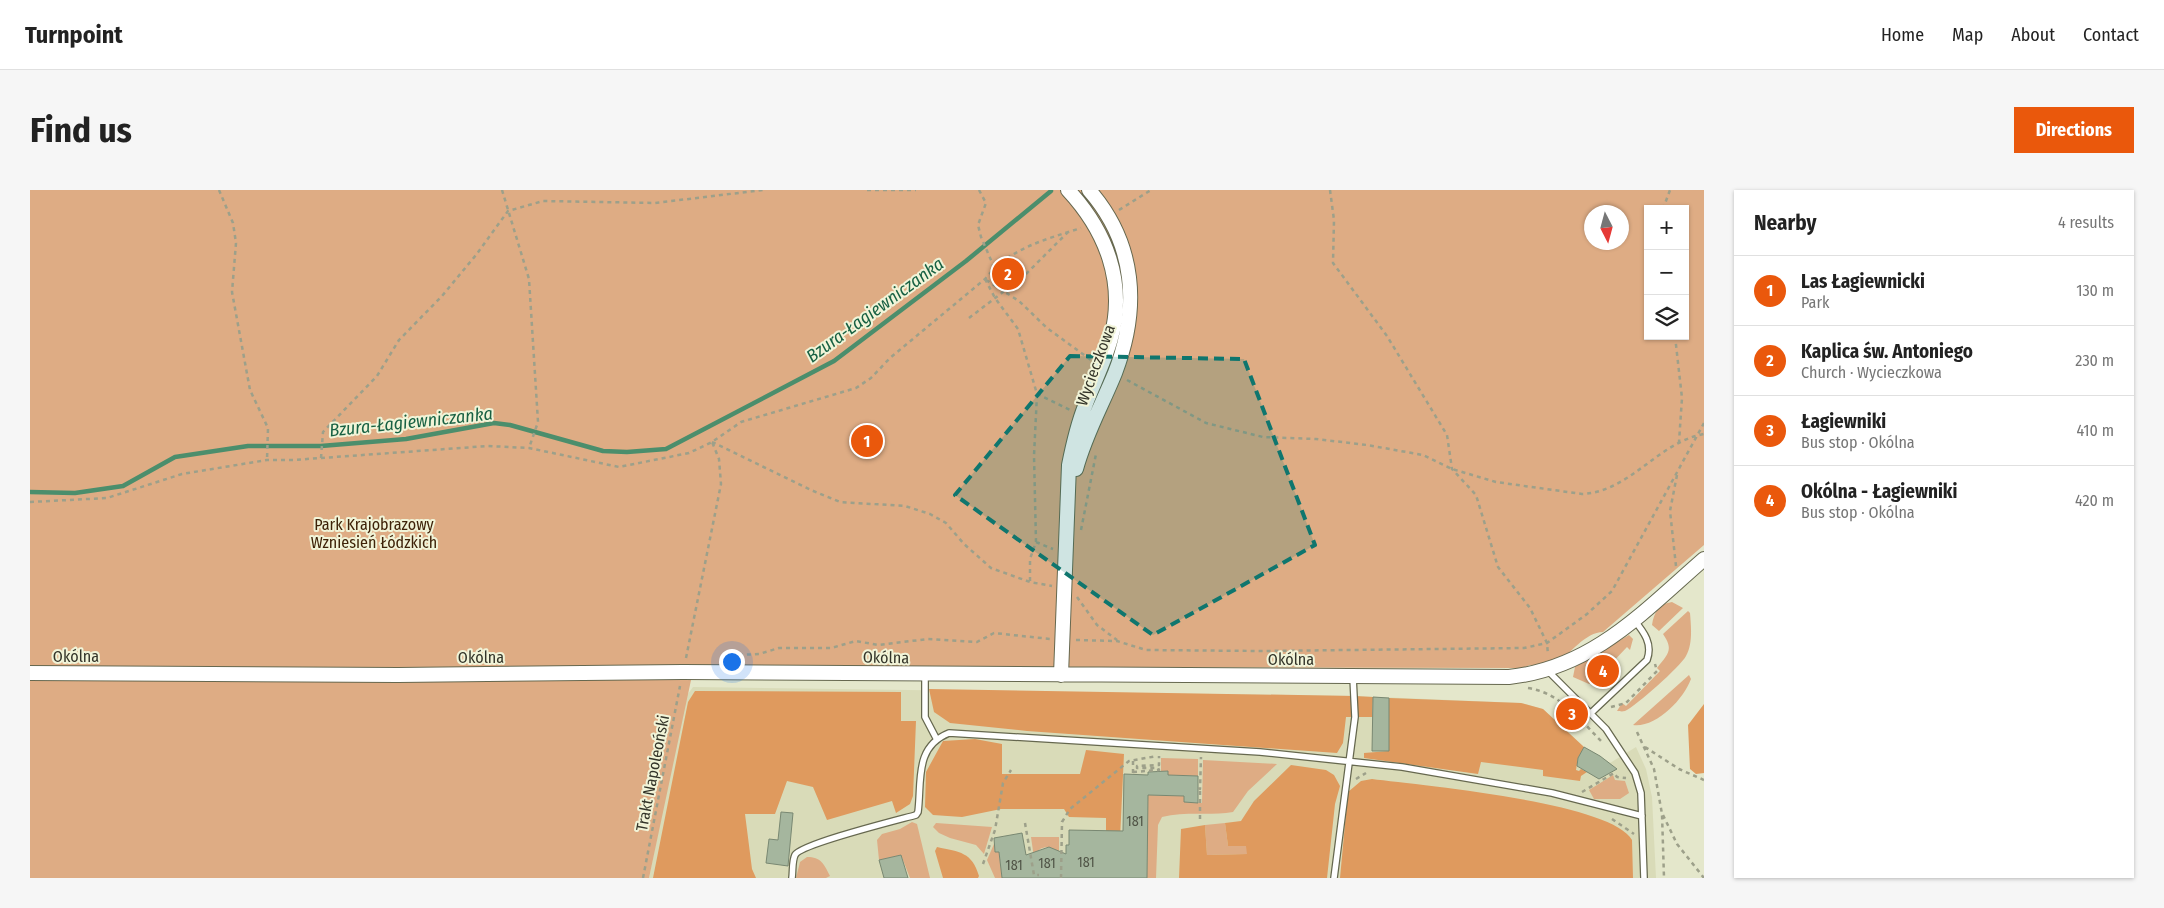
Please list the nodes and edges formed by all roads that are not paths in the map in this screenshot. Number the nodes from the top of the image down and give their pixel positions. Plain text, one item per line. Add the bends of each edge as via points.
1 (1068, 190) edge
2 (1089, 190) edge
3 (1068, 499) junction
4 (1704, 559) edge
5 (1634, 620) junction
6 (1547, 670) junction
7 (30, 673) edge
8 (925, 674) junction
9 (1060, 675) junction
10 (1353, 676) junction
11 (1591, 713) junction
12 (936, 738) junction
13 (1348, 762) junction
14 (1642, 816) junction
15 (792, 878) edge
16 (1334, 878) edge
17 (1644, 878) edge

1 - 3 street, Wycieczkowa via 1095,223 1106,244 1115,288 1111,338 1074,437
2 - 3 street, Wycieczkowa via 1118,234 1127,265 1130,309 1128,334 1087,435
3 - 9 street, Wycieczkowa
4 - 5 street, Okólna
5 - 6 street, Okólna via 1591,652
5 - 11 lane via 1648,640 1647,660
6 - 10 street, Okólna via 1509,677
6 - 11 lane
7 - 8 street, Okólna
8 - 9 street, Okólna
8 - 12 lane via 925,717
9 - 10 street, Okólna
10 - 13 lane via 1355,717
11 - 14 lane via 1606,729 1635,774 1641,793
12 - 13 lane via 958,733 1260,752
12 - 15 lane via 927,749 922,764 916,815 799,851 794,856
13 - 14 lane via 1552,793
13 - 16 lane
14 - 17 lane

